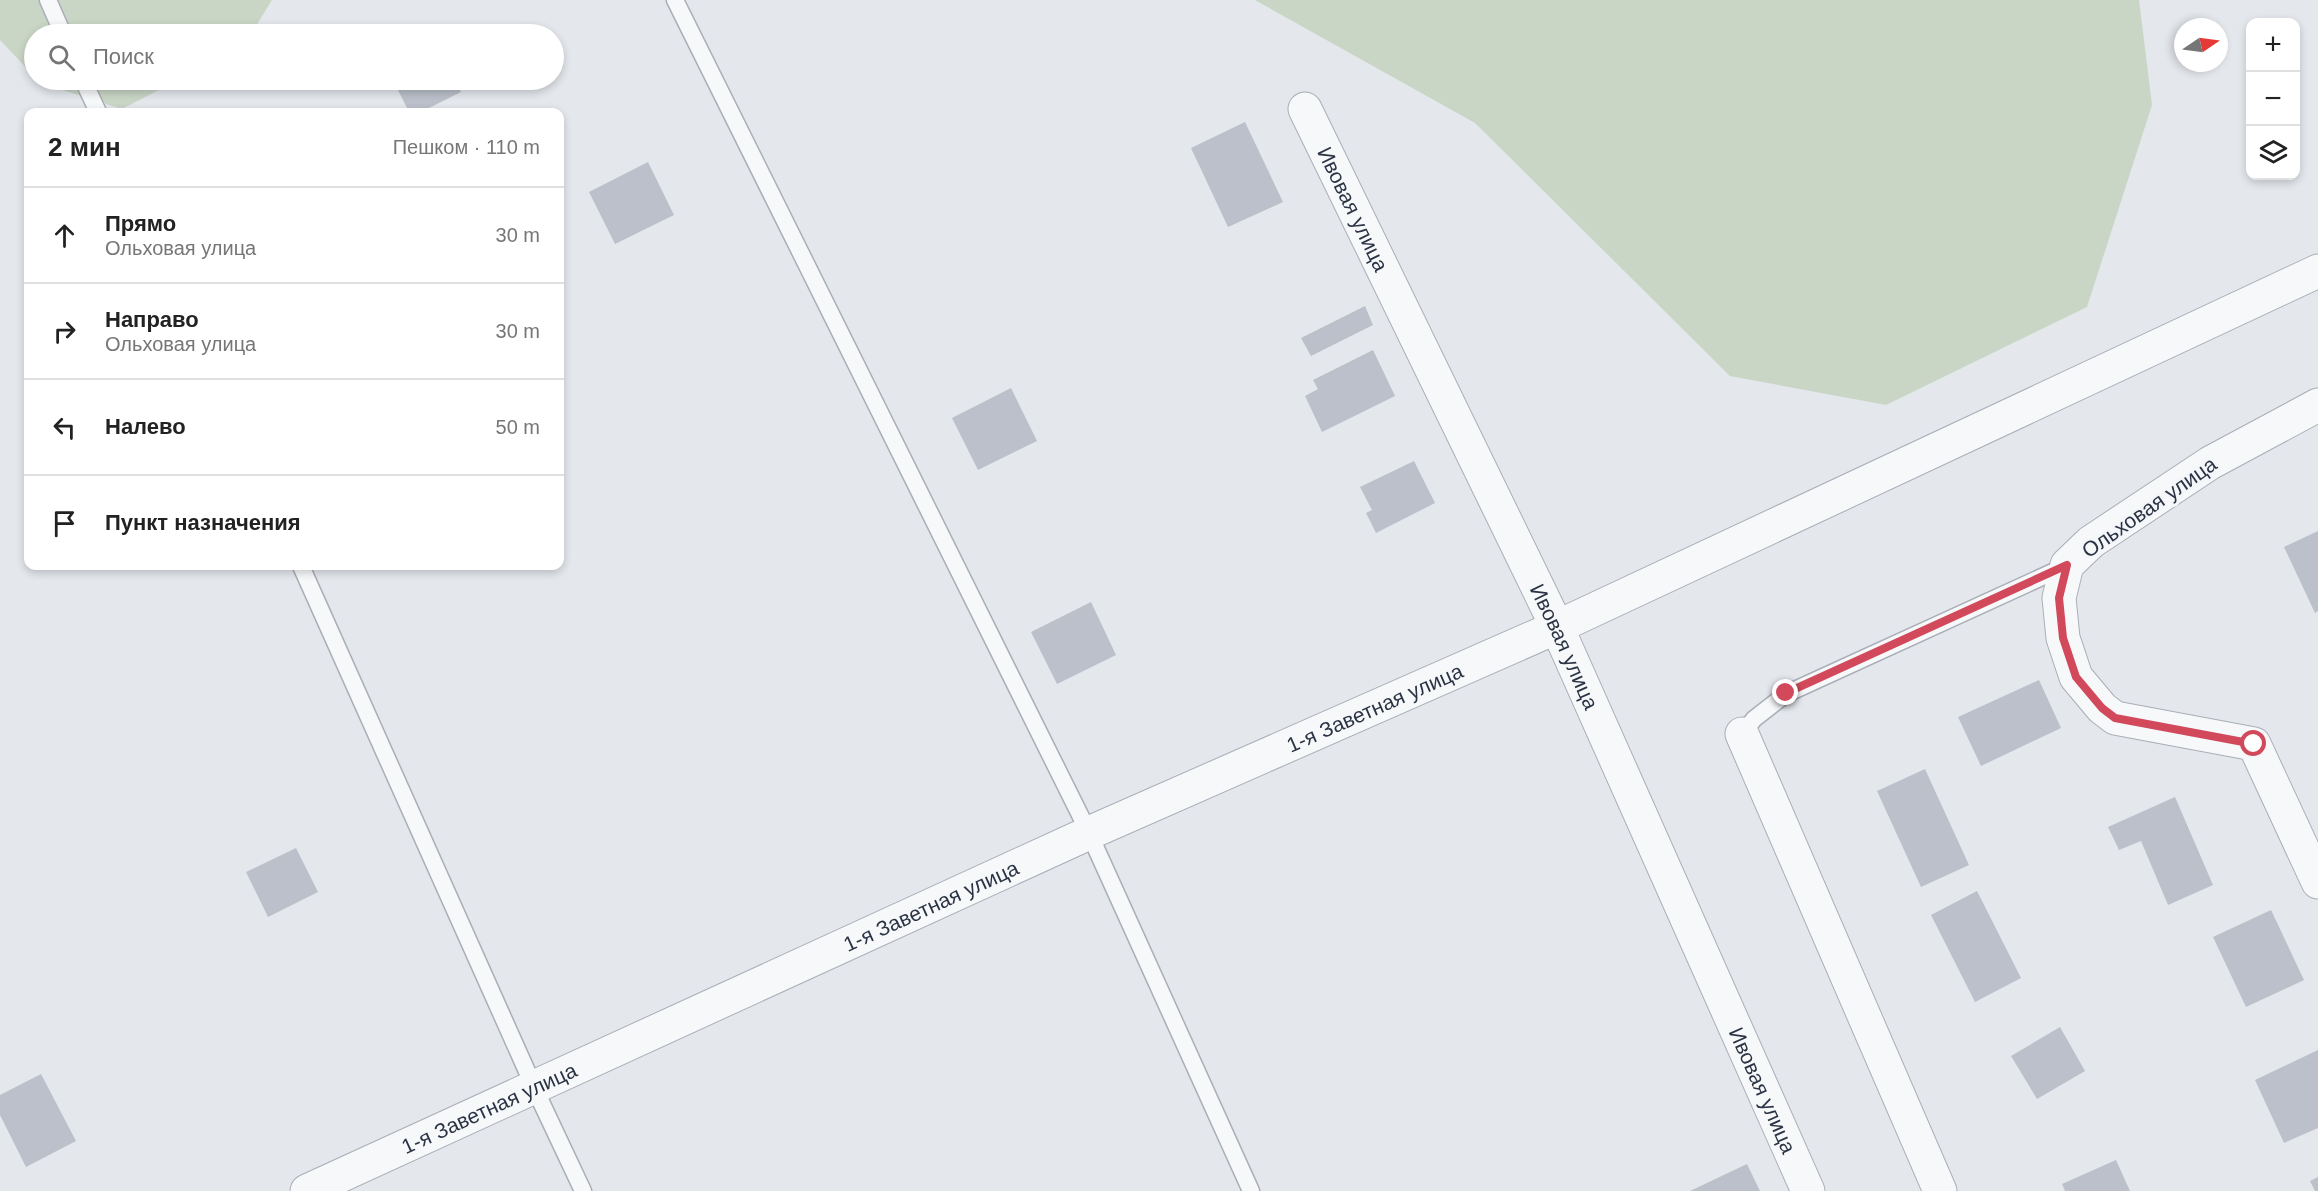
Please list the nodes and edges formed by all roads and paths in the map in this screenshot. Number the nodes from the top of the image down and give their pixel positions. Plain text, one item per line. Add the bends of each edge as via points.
1 (48, 0) edge
2 (675, 0) edge
3 (59, 24) edge
4 (88, 90) edge
5 (96, 108) edge
6 (1305, 109) dead end
7 (2318, 271) edge
8 (2318, 405) edge
9 (2067, 565) junction
10 (303, 570) edge
11 (1557, 627) junction
12 (1742, 734) joint
13 (1089, 833) junction
14 (2318, 882) edge
15 (534, 1087) junction
16 (307, 1191) edge
17 (584, 1191) edge
18 (1251, 1191) edge
19 (1808, 1191) edge
20 (1940, 1191) edge

1 - 3 lane
2 - 13 lane
4 - 5 lane
6 - 11 street, Ивовая улица
7 - 11 street, 1-я Заветная улица
8 - 9 street, Ольховая улица via 2210,463 2091,542
9 - 12 lane via 1786,693
9 - 14 street, Ольховая улица via 2059,598 2063,638 2076,677 2115,718 2254,744
10 - 15 lane
11 - 13 street, 1-я Заветная улица
11 - 19 street, Ивовая улица
12 - 20 street
13 - 15 street, 1-я Заветная улица
13 - 18 lane
15 - 16 street, 1-я Заветная улица
15 - 17 lane

